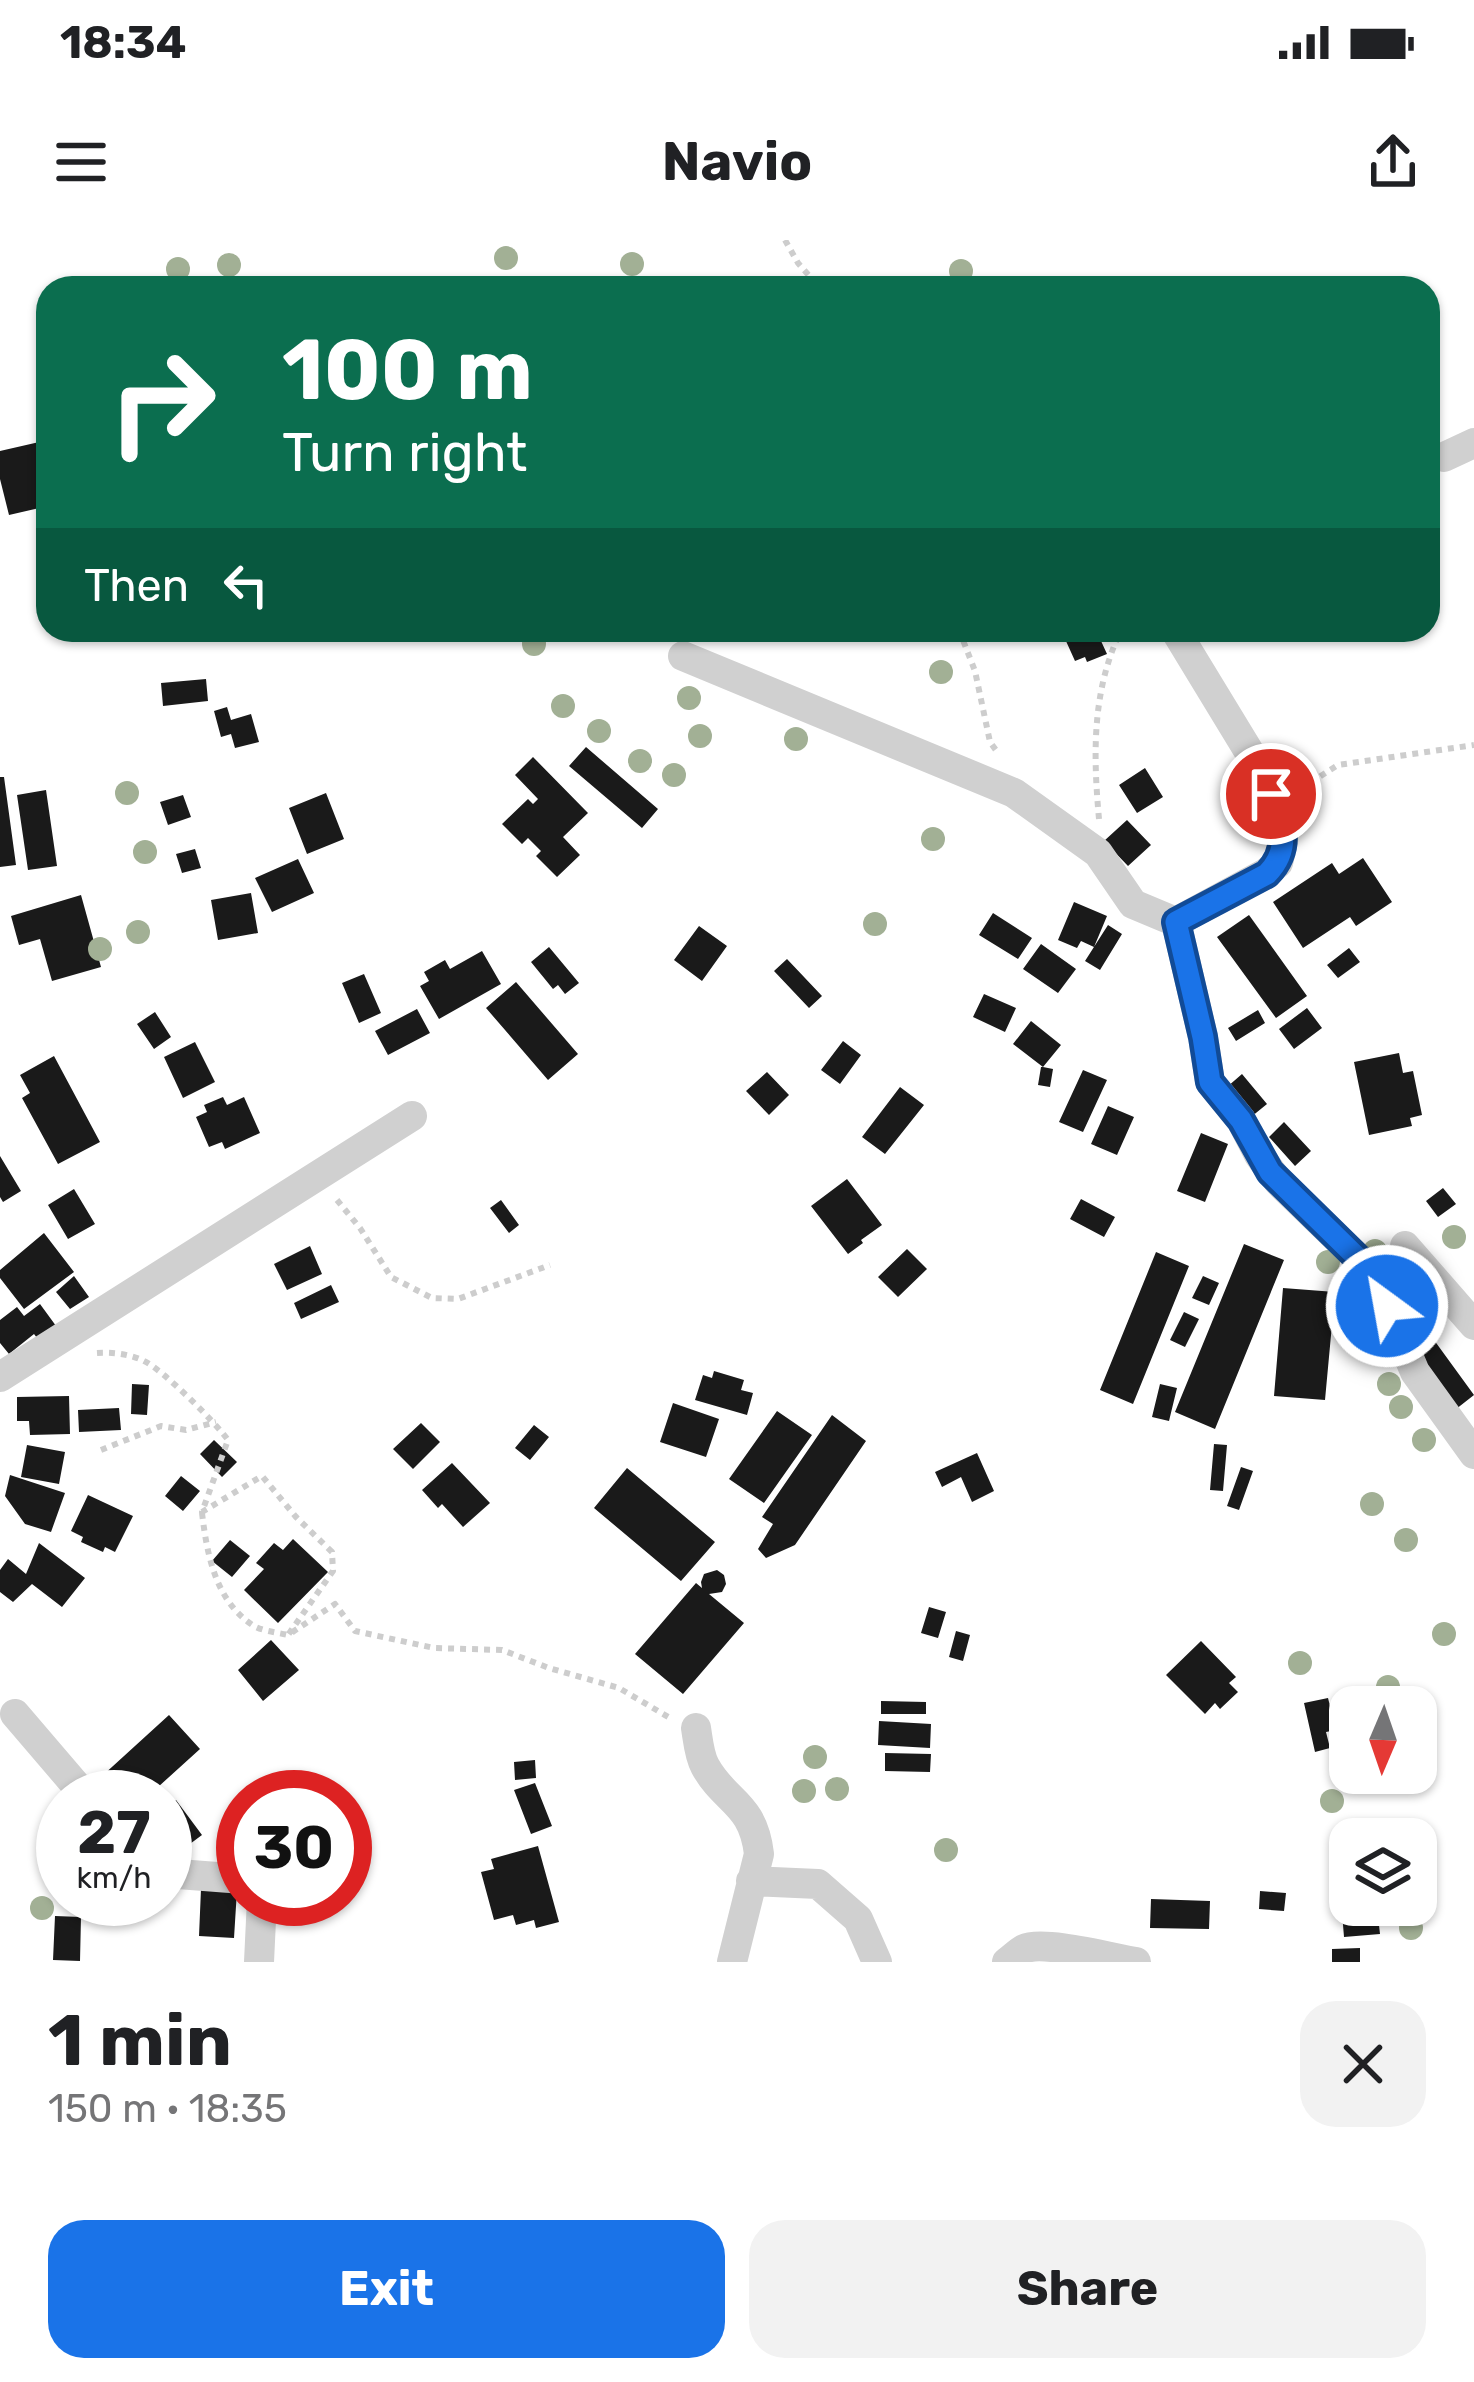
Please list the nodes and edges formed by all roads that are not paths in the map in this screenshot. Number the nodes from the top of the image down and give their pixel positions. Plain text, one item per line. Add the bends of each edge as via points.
1 (1474, 443) edge
2 (1444, 457) dead end
3 (1182, 642) edge
4 (683, 656) dead end
5 (1176, 922) junction
6 (412, 1116) dead end
7 (1406, 1246) dead end
8 (1474, 1325) edge
9 (0, 1377) edge
10 (1474, 1454) edge
11 (15, 1714) dead end
12 (696, 1728) road end
13 (63, 1770) edge
14 (751, 1881) junction
15 (261, 1926) edge
16 (259, 1962) edge
17 (732, 1962) edge
18 (877, 1962) edge
19 (1007, 1962) edge
20 (1136, 1962) edge

1 - 2 street
3 - 5 street via 1283,819 1278,862 1267,874
4 - 5 street via 1014,793 1098,853 1133,904
5 - 10 street via 1210,1082 1270,1172 1373,1273 1414,1372
6 - 9 street
7 - 8 street
11 - 13 street
12 - 14 street via 704,1765 757,1838
14 - 17 street
14 - 18 street via 818,1884 859,1919
15 - 16 street
19 - 20 street via 1032,1947

